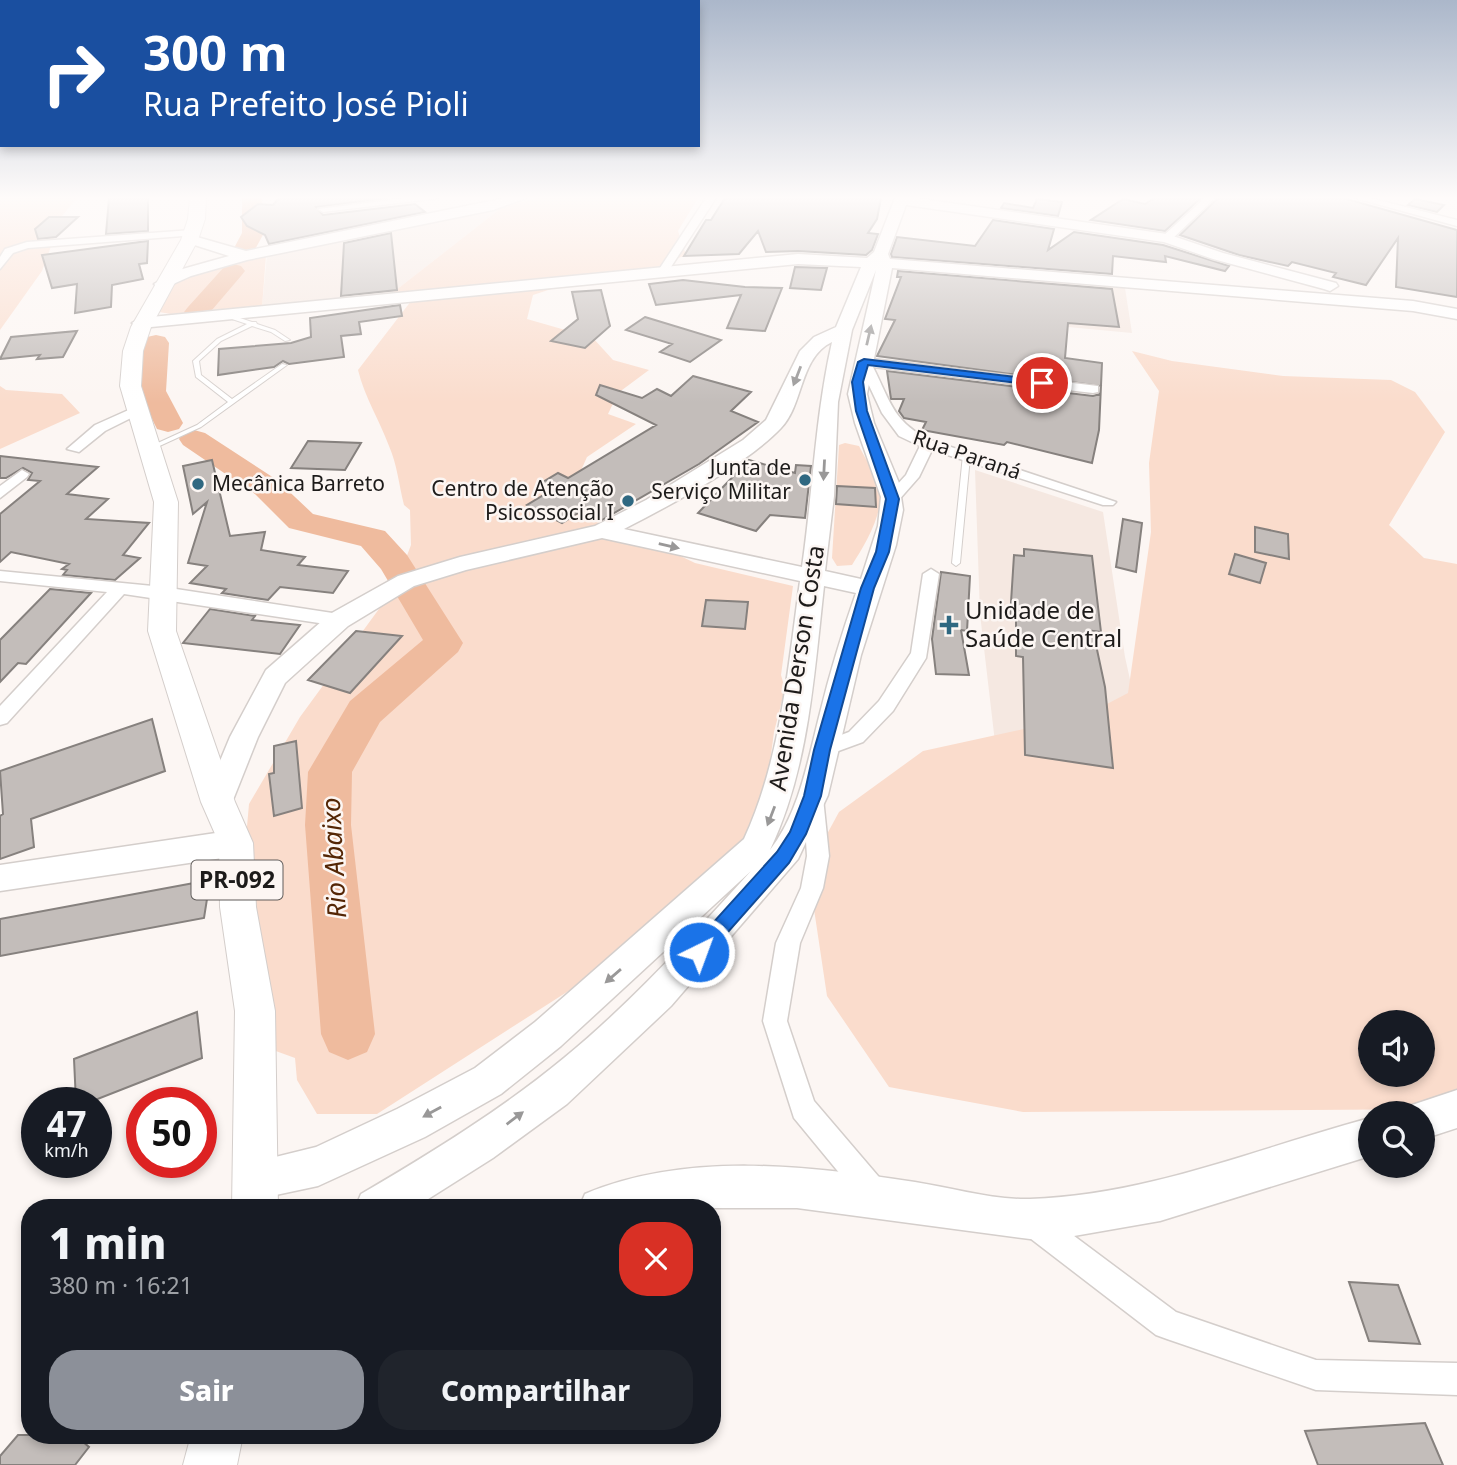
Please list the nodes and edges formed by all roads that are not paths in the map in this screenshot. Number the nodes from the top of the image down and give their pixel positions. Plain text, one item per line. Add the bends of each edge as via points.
1 (173, 266) edge
2 (209, 266) edge
3 (666, 266) edge
4 (715, 266) edge
5 (876, 266) edge
6 (878, 266) edge
7 (953, 266) edge
8 (1260, 266) edge
9 (663, 271) junction
10 (162, 284) junction
11 (1413, 306) junction
12 (1457, 314) edge
13 (224, 315) junction
14 (141, 323) junction
15 (254, 323) junction
16 (843, 330) junction
17 (287, 340) dead end
18 (864, 362) junction
19 (284, 365) dead end
20 (1093, 389) dead end
21 (232, 402) junction
22 (138, 411) junction
23 (869, 428) junction
24 (827, 430) junction
25 (928, 444) junction
26 (151, 448) junction
27 (74, 449) dead end
28 (966, 457) junction
29 (22, 474) dead end
30 (0, 494) edge
31 (892, 499) junction
32 (1108, 502) dead end
33 (602, 531) junction
34 (956, 563) dead end
35 (930, 574) dead end
36 (0, 576) edge
37 (813, 578) junction
38 (120, 588) junction
39 (867, 588) junction
40 (163, 592) junction
41 (339, 620) junction
42 (0, 718) edge
43 (822, 750) junction
44 (812, 796) junction
45 (218, 802) junction
46 (236, 844) junction
47 (0, 878) edge
48 (1457, 1109) edge
49 (1435, 1117) edge
50 (1358, 1141) edge
51 (256, 1193) edge
52 (877, 1196) junction
53 (390, 1199) edge
54 (624, 1199) edge
55 (1028, 1219) junction
56 (1457, 1379) edge
57 (215, 1444) edge
58 (210, 1465) edge

1 - 10 main road, PR-092
2 - 10 street
3 - 9 street
4 - 9 street
5 - 16 street, Avenida Derson Costa
18 -> 6 street, Avenida Derson Costa
7 - 11 street
8 - 11 street
9 - 13 street
10 - 14 main road, PR-092
11 - 12 street
13 - 14 street
13 - 15 lane
14 - 22 main road, PR-092 via 130,352 130,399
15 - 17 lane
15 - 21 lane via 219,340 196,361 198,376
16 - 24 street, Avenida Derson Costa
16 -> 33 street via 820,341 806,355 775,423 750,444 654,505
18 - 20 street
18 - 23 street, Avenida Derson Costa via 858,382
18 - 25 street, Rua Paraná via 904,433
19 - 21 lane
21 - 26 lane via 199,426
22 - 26 main road, PR-092
22 - 27 street via 100,428
23 - 24 street
23 - 31 street, Avenida Derson Costa
24 -> 37 street, Avenida Derson Costa
25 - 28 street, Rua Paraná
25 - 31 street via 912,477
26 - 40 main road, PR-092 via 166,502
28 - 32 street, Rua Paraná
28 - 34 lane
29 - 30 street
31 - 39 street, Avenida Derson Costa via 882,552
33 -> 37 street
33 - 41 street via 406,581
35 - 43 street via 920,654 886,706 856,737
36 - 38 street
37 - 39 street
37 -> 51 street, Avenida Derson Costa via 778,798 756,847 548,1034 488,1081 411,1124
38 - 40 street
38 - 42 street
39 - 43 street, Avenida Derson Costa
40 - 41 street
40 - 45 main road, PR-092 via 162,631
41 - 45 street via 275,677
43 - 44 street, Avenida Derson Costa
44 - 52 street via 818,856 812,888 788,943 775,1021 803,1109
53 -> 44 street, Avenida Derson Costa via 473,1150 577,1072 658,996 783,858
45 - 46 main road, PR-092
46 - 47 street
46 - 51 main road, PR-092 via 237,907 255,1011
48 - 49 street
50 - 55 street via 1130,1210
52 - 54 street via 713,1185
52 - 55 street
55 - 56 street via 1167,1324 1316,1374
57 - 58 main road

